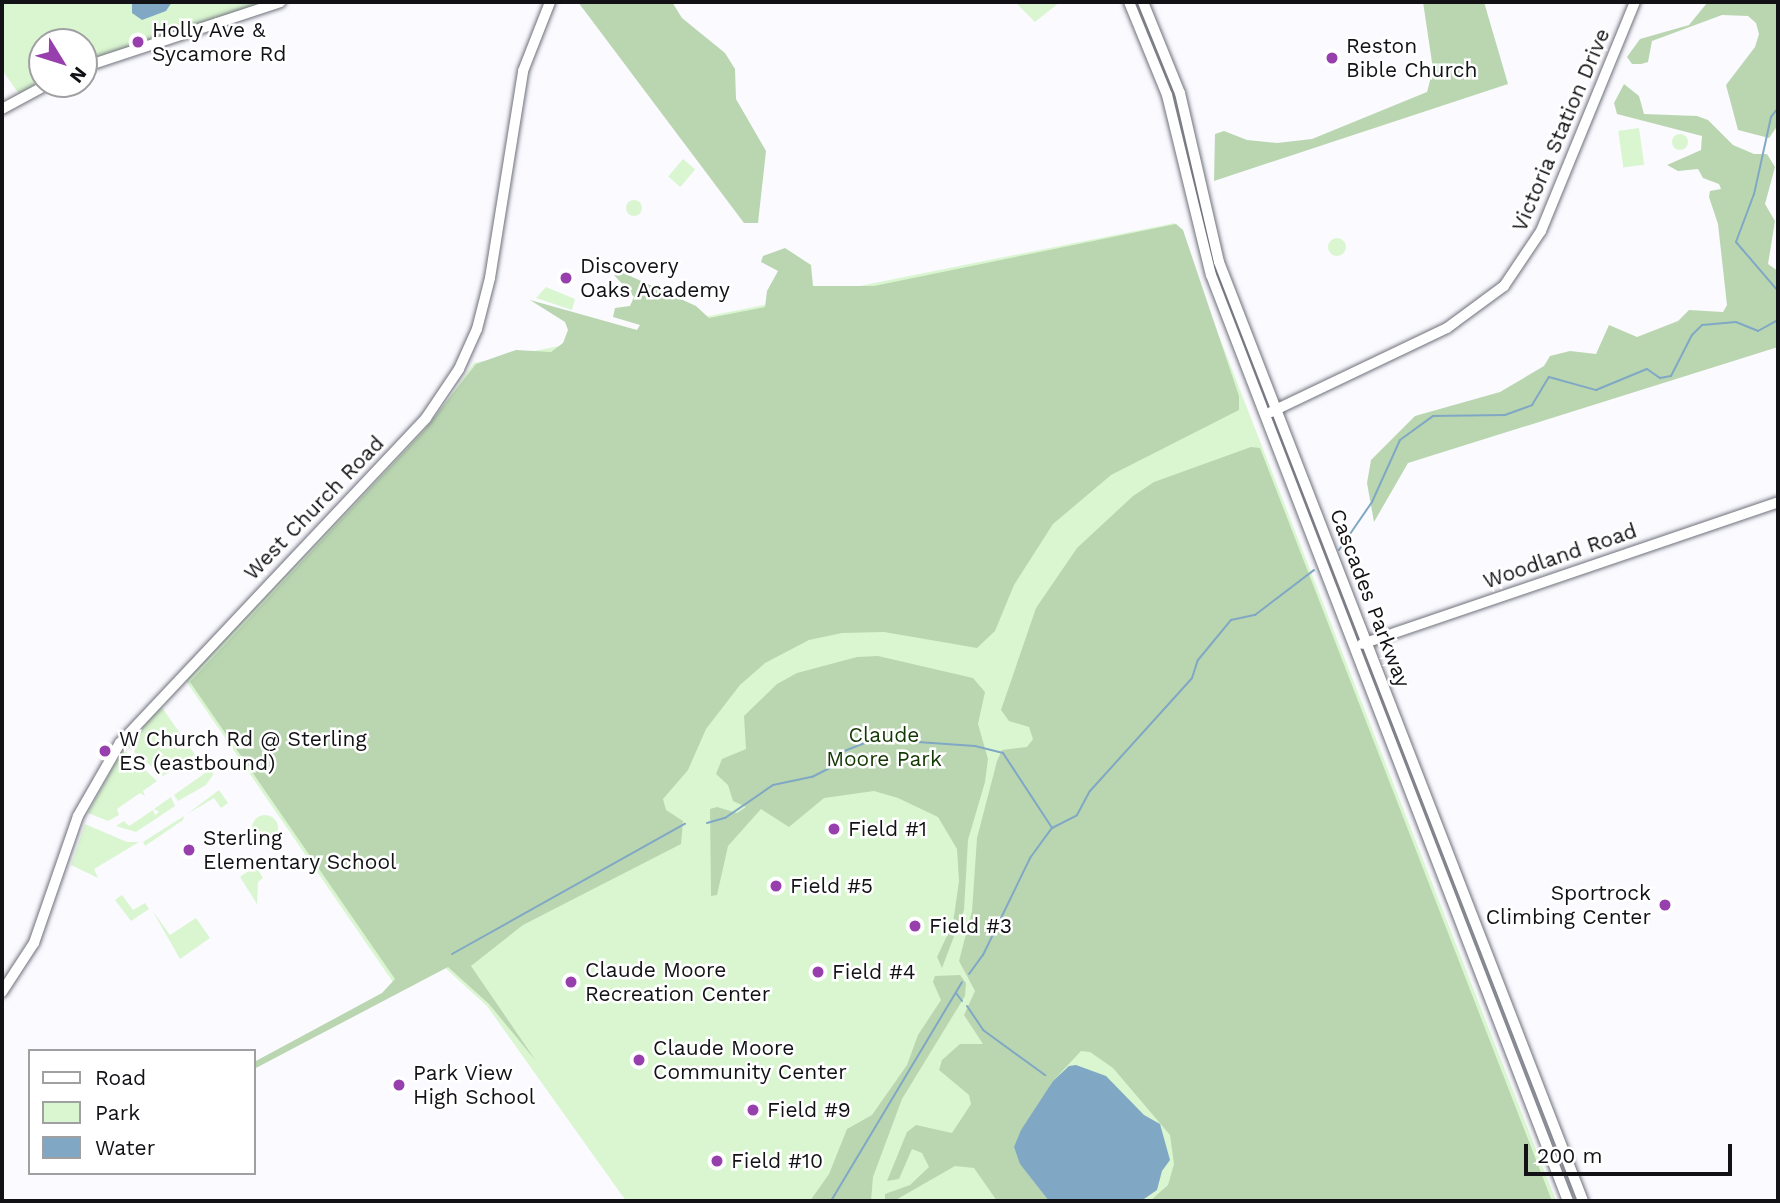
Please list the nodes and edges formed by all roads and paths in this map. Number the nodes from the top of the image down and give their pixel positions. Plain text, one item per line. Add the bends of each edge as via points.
1 (281, 2) edge
2 (550, 2) edge
3 (1129, 2) edge
4 (1143, 2) edge
5 (1635, 2) edge
6 (98, 62) edge
7 (28, 95) edge
8 (2, 109) edge
9 (1276, 409) junction
10 (1264, 415) junction
11 (1778, 502) edge
12 (1366, 643) junction
13 (1354, 647) junction
14 (2, 992) edge
15 (1569, 1201) edge
16 (1583, 1201) edge

1 - 6 main road
2 - 14 main road, West Church Road via 523,71 484,305 459,369 426,418 120,743 78,816 34,943
3 - 10 main road, Cascades Parkway via 1167,95 1211,275
4 - 9 main road, Cascades Parkway via 1178,85 1219,262
5 - 9 main road, Victoria Station Drive via 1541,231 1504,286 1447,328
7 - 8 main road
9 - 10 main road, Victoria Station Drive
9 - 12 main road, Cascades Parkway
10 - 13 main road, Cascades Parkway
11 - 12 main road, Woodland Road
12 - 13 main road, Woodland Road
12 - 16 main road, Cascades Parkway
13 - 15 main road, Cascades Parkway

